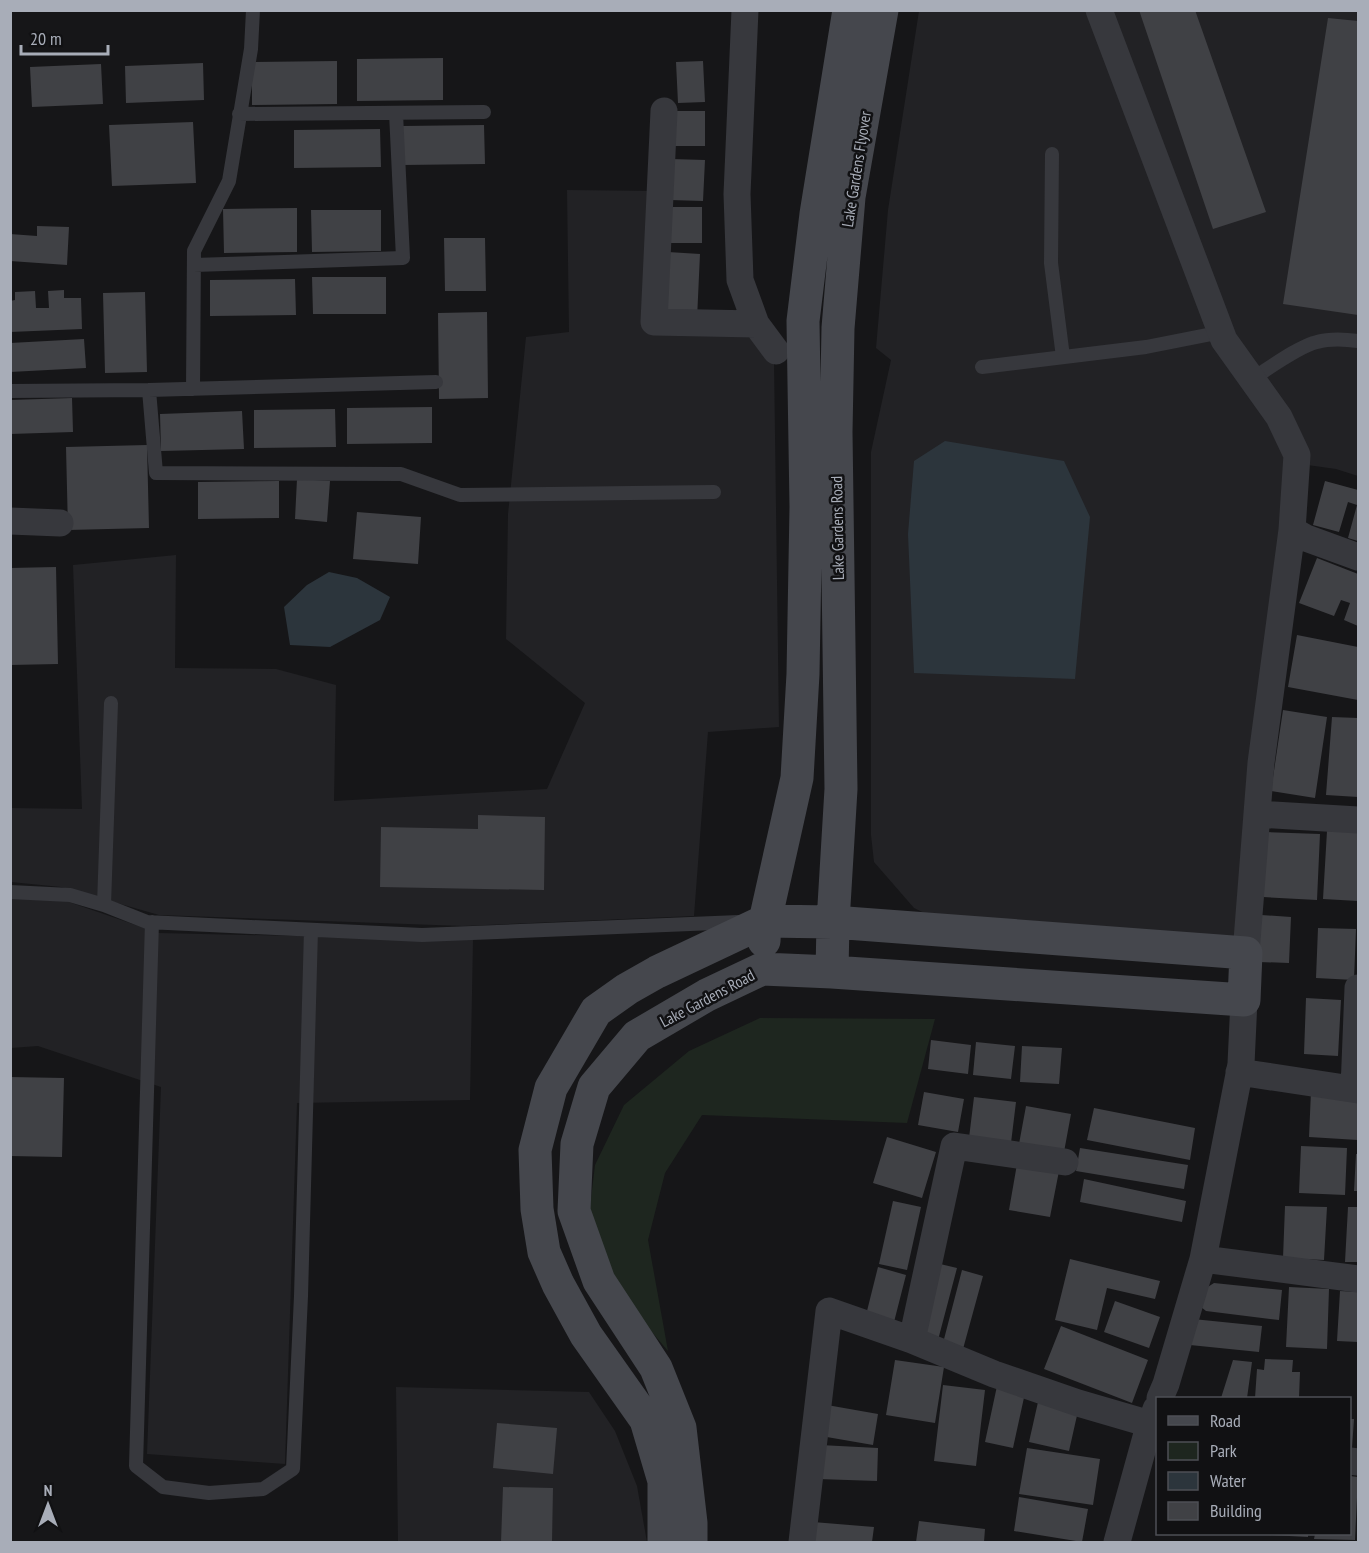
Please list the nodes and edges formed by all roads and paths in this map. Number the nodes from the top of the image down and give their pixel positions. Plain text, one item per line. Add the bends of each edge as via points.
1 (253, 10) edge
2 (746, 10) edge
3 (849, 10) edge
4 (882, 10) edge
5 (1099, 10) edge
6 (664, 111) dead end
7 (484, 112) dead end
8 (396, 113) junction
9 (239, 114) junction
10 (1052, 154) dead end
11 (194, 265) junction
12 (804, 321) joint
13 (756, 324) junction
14 (838, 328) joint
15 (1221, 332) junction
16 (1359, 341) edge
17 (776, 351) dead end
18 (1064, 357) junction
19 (982, 367) dead end
20 (1252, 379) junction
21 (436, 382) dead end
22 (193, 389) junction
23 (149, 390) junction
24 (10, 391) edge
25 (714, 492) dead end
26 (10, 521) edge
27 (60, 523) dead end
28 (1292, 531) junction
29 (1359, 557) edge
30 (111, 702) dead end
31 (1257, 814) junction
32 (1359, 820) edge
33 (10, 892) edge
34 (104, 904) junction
35 (765, 921) junction
36 (152, 922) junction
37 (833, 922) junction
38 (311, 930) junction
39 (1246, 953) junction
40 (762, 969) junction
41 (832, 972) junction
42 (1358, 988) edge
43 (1244, 1000) junction
44 (1239, 1072) junction
45 (1356, 1089) edge
46 (1065, 1162) dead end
47 (1203, 1259) junction
48 (1359, 1279) edge
49 (912, 1340) junction
50 (1160, 1397) edge
51 (1153, 1426) edge
52 (664, 1542) edge
53 (691, 1542) edge
54 (802, 1542) edge
55 (1117, 1542) edge

1 - 9 lane via 251,49
2 - 13 street via 737,194 739,269
3 - 12 main road, Lake Gardens Flyover via 816,214
4 - 14 main road, Lake Gardens Flyover via 849,197
5 - 15 street
6 - 13 street via 654,322
7 - 8 lane
8 - 9 lane
8 - 11 lane via 404,258
9 - 11 lane via 229,181 194,251
10 - 18 lane via 1051,263
11 - 22 lane
12 - 35 main road, Lake Gardens Road via 804,674 797,778
13 - 17 street
14 - 37 main road, Lake Gardens Road via 841,789
15 - 18 lane via 1146,347
15 - 20 street
16 - 20 lane via 1314,342
18 - 19 lane
20 - 28 street via 1279,417 1297,455
21 - 22 lane
22 - 23 lane
23 - 24 lane
23 - 25 lane via 156,473 401,474 460,495
26 - 27 street
28 - 29 street
28 - 31 street
30 - 34 lane
31 - 32 street
31 - 39 street
33 - 34 lane via 70,895
34 - 36 lane
35 - 37 main road
35 - 38 lane via 422,935
35 - 40 main road, Lake Gardens Road
35 - 52 main road via 657,972 596,1011 551,1088 535,1150 537,1209 544,1252 586,1335 646,1420 664,1481
36 - 38 lane
36 - 38 lane via 136,1466 163,1487 208,1493 263,1489 292,1469
37 - 39 main road
37 - 41 main road, Lake Gardens Road
39 - 43 main road
40 - 41 main road, Lake Gardens Road
40 - 53 main road, Lake Gardens Road via 707,995 637,1036 594,1087 577,1144 574,1211 599,1281 656,1368 680,1428
41 - 43 main road
42 - 45 street
43 - 44 street
44 - 45 street
44 - 47 street
46 - 49 street via 954,1146
47 - 48 street
47 - 50 street
49 - 51 street via 1004,1378
49 - 54 street via 829,1311
51 - 55 street

